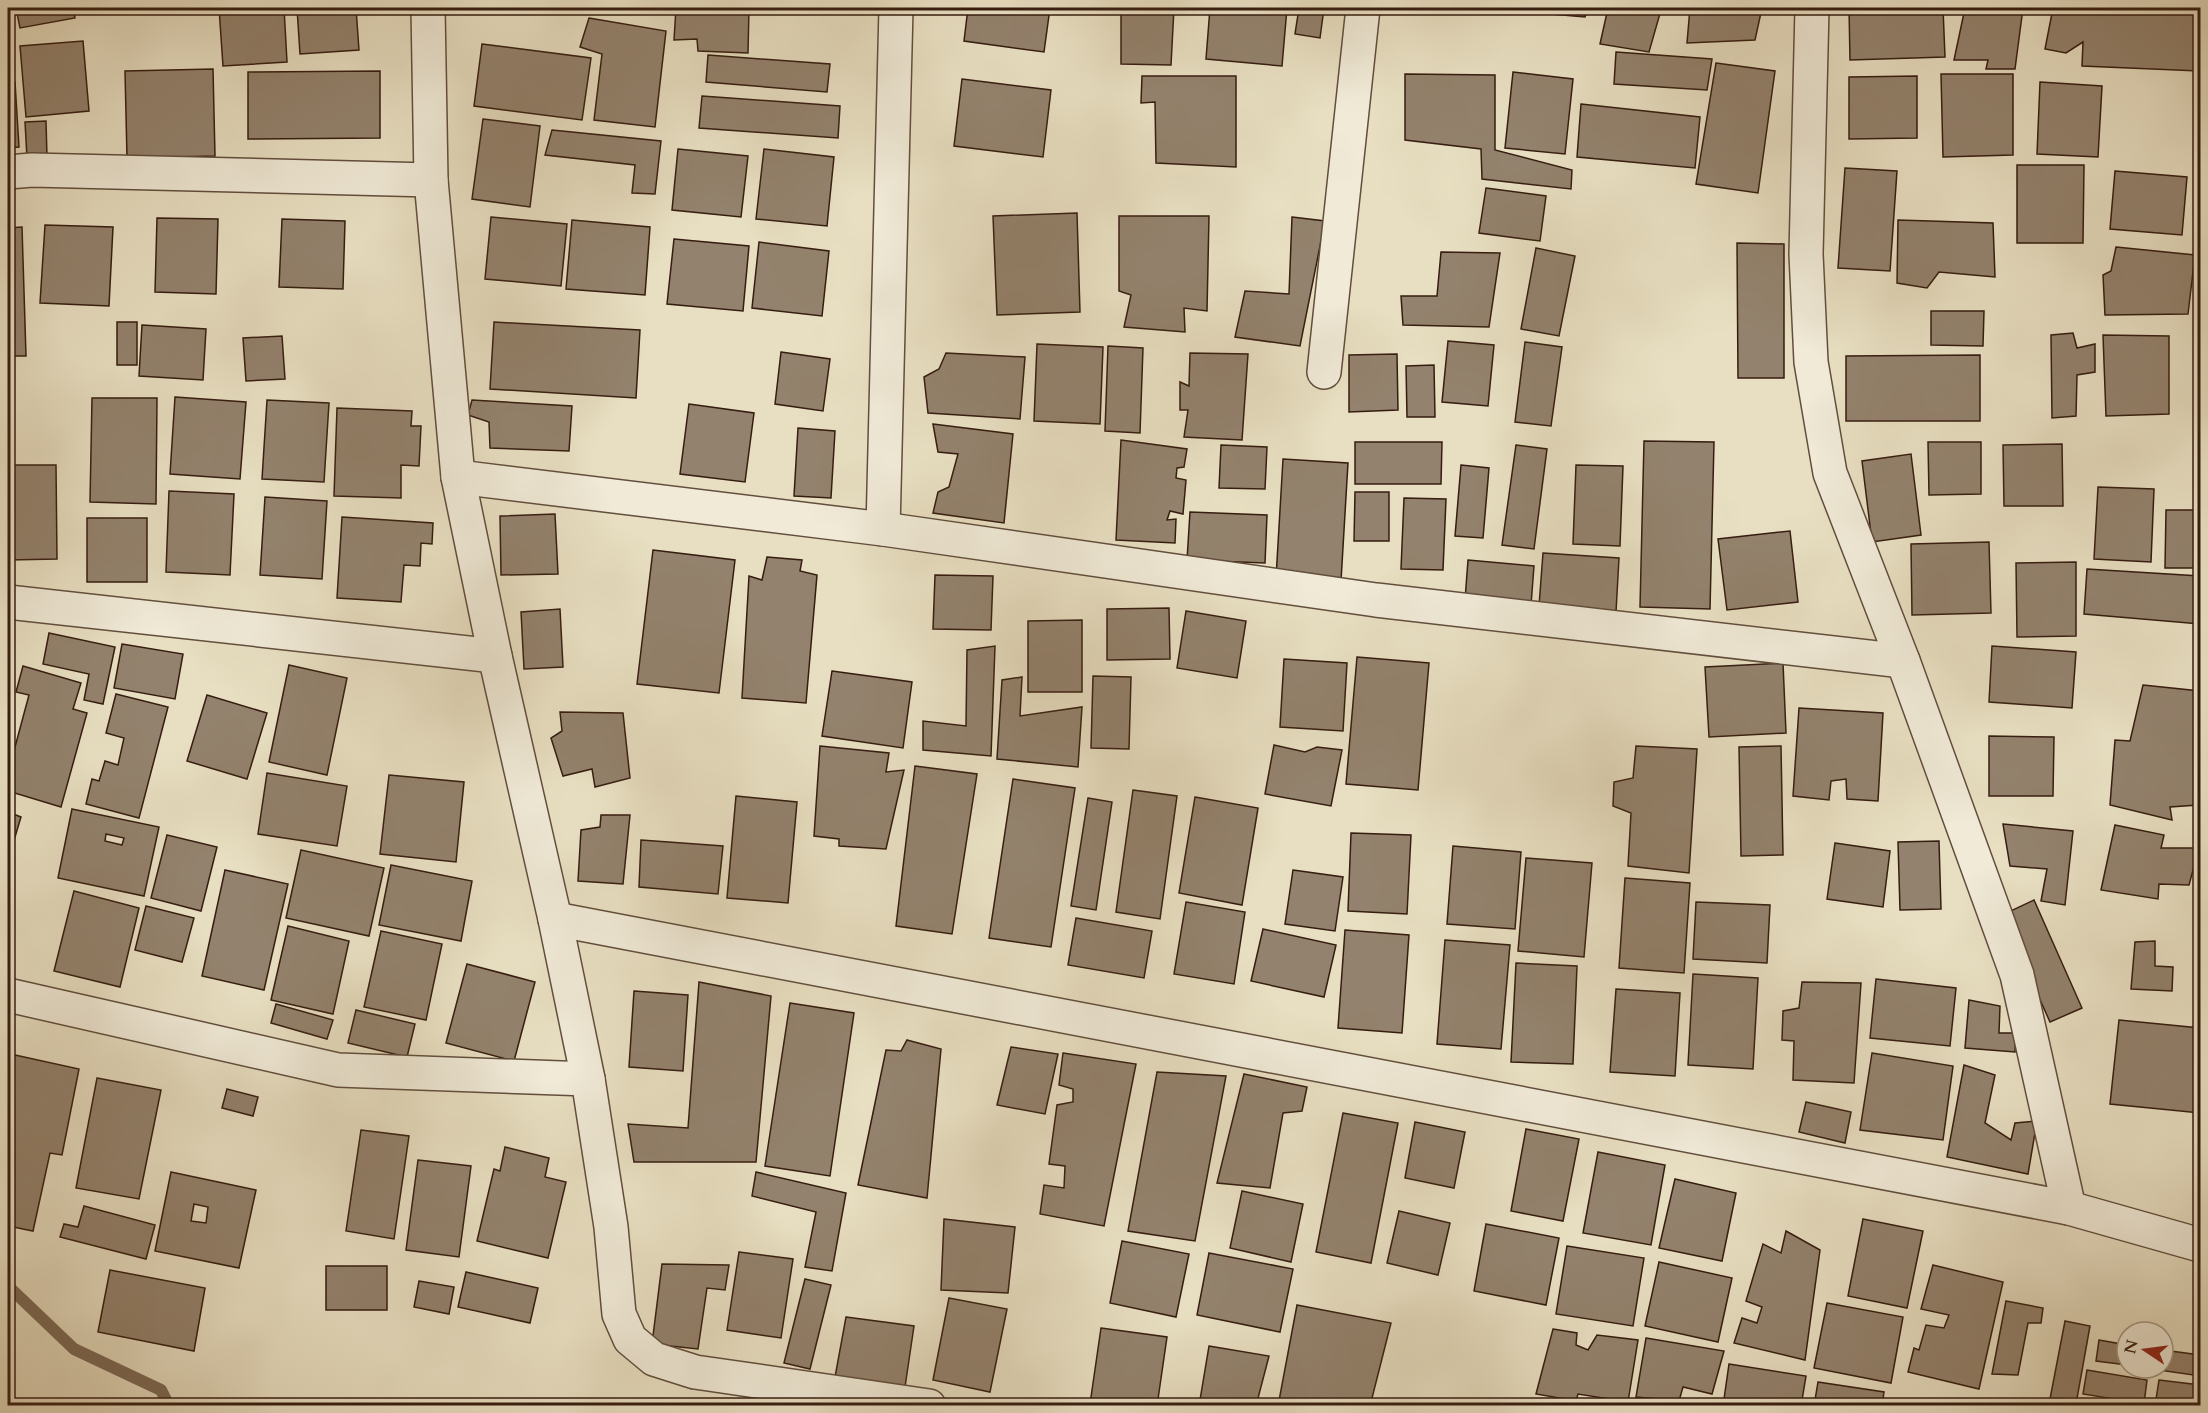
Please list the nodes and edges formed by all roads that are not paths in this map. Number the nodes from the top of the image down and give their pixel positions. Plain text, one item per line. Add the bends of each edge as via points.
1 (428, 8) edge
2 (896, 8) edge
3 (1363, 8) edge
4 (1812, 8) edge
5 (8, 172) edge
6 (430, 180) junction
7 (1324, 372) dead end
8 (458, 477) junction
9 (883, 529) junction
10 (8, 602) edge
11 (495, 656) junction
12 (1903, 662) junction
13 (555, 919) junction
14 (8, 995) edge
15 (588, 1079) junction
16 (2068, 1208) junction
17 (2200, 1245) edge
18 (929, 1406) edge

1 - 6 street
2 - 9 street
3 - 7 street
4 - 12 street via 1806,254 1811,362 1830,473
5 - 6 street
6 - 8 street
8 - 9 street
8 - 11 street
9 - 12 street via 1376,600
10 - 11 street
11 - 13 street
12 - 16 street via 2017,975
13 - 15 street
13 - 16 street
14 - 15 street via 338,1070
15 - 18 street via 611,1227 619,1314 630,1339 654,1359 695,1372
16 - 17 street

